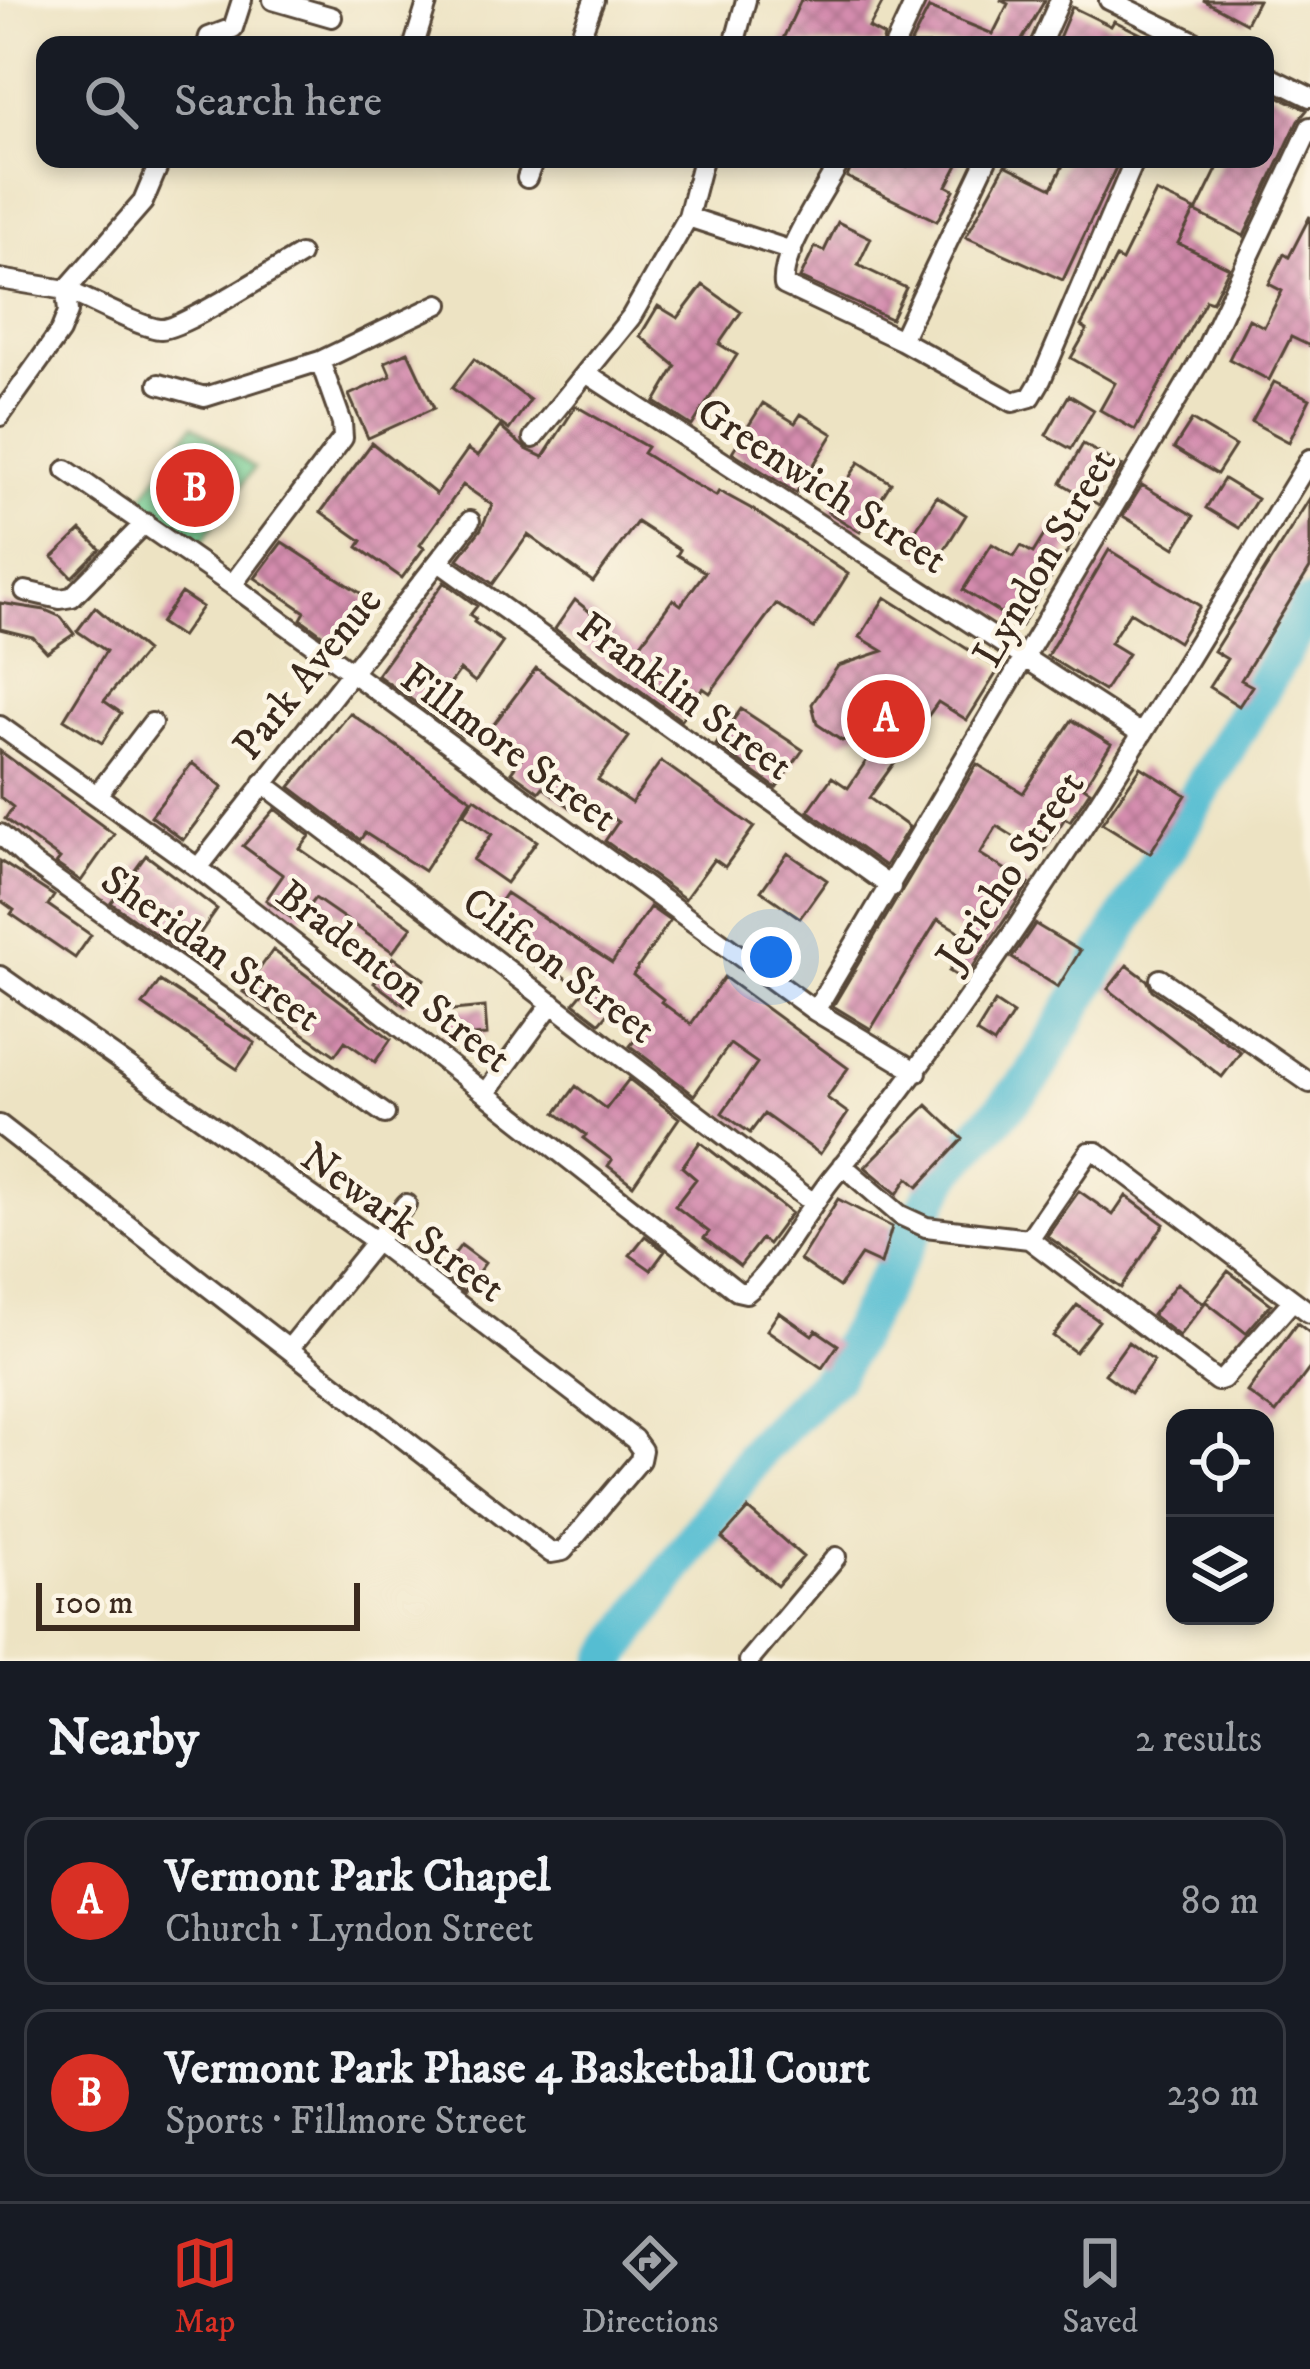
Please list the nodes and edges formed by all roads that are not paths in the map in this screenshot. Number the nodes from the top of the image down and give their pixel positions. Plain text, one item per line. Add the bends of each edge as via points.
1 (242, 0) edge
2 (273, 0) edge
3 (428, 0) edge
4 (594, 0) edge
5 (746, 0) edge
6 (916, 0) edge
7 (1060, 0) edge
8 (1109, 0) edge
9 (332, 17) dead end
10 (212, 36) edge
11 (417, 36) edge
12 (580, 36) edge
13 (736, 36) edge
14 (899, 36) edge
15 (1044, 36) edge
16 (1177, 36) edge
17 (1274, 79) edge
18 (1310, 97) edge
19 (1310, 127) edge
20 (157, 168) edge
21 (701, 168) edge
22 (836, 168) edge
23 (983, 168) edge
24 (1131, 168) edge
25 (688, 218) junction
26 (792, 250) junction
27 (300, 255) dead end
28 (0, 278) edge
29 (66, 290) junction
30 (439, 304) dead end
31 (901, 340) junction
32 (320, 361) junction
33 (586, 374) junction
34 (159, 384) dead end
35 (0, 416) edge
36 (533, 438) dead end
37 (1310, 459) edge
38 (66, 470) dead end
39 (470, 520) dead end
40 (146, 523) junction
41 (440, 562) junction
42 (232, 585) junction
43 (25, 591) dead end
44 (1025, 658) junction
45 (352, 675) junction
46 (152, 723) dead end
47 (0, 726) edge
48 (1142, 734) junction
49 (263, 783) junction
50 (97, 796) junction
51 (0, 834) edge
52 (198, 868) junction
53 (891, 887) junction
54 (0, 976) edge
55 (1160, 979) dead end
56 (552, 1003) junction
57 (815, 1011) junction
58 (917, 1072) junction
59 (1310, 1083) edge
60 (486, 1093) junction
61 (385, 1114) dead end
62 (0, 1125) edge
63 (842, 1165) junction
64 (812, 1202) junction
65 (406, 1204) dead end
66 (1029, 1239) junction
67 (377, 1242) junction
68 (737, 1291) joint
69 (1293, 1300) junction
70 (1310, 1313) edge
71 (289, 1349) junction
72 (836, 1557) dead end
73 (748, 1661) edge

1 - 10 street via 232,28
2 - 9 street
3 - 11 street
4 - 12 street
5 - 13 street
6 - 14 street
7 - 15 street
8 - 16 street
17 - 18 street
19 - 44 street, Lyndon Street via 1201,359
20 - 29 street via 142,202
21 - 25 street
22 - 26 street
23 - 31 street
24 - 31 street via 1031,397 1013,403
25 - 26 street
25 - 33 street via 631,317
26 - 31 street via 784,285
27 - 29 street via 188,323 159,329
28 - 29 street
29 - 35 street via 60,332
30 - 32 street
32 - 34 street via 205,397
32 - 42 street via 343,438
33 - 36 street
33 - 44 street, Greenwich Street
37 - 48 street, Jericho Street
38 - 40 street, Fillmore Street
39 - 41 street, Park Avenue
40 - 42 street, Fillmore Street
40 - 43 street via 72,597
41 - 45 street, Park Avenue
41 - 53 street, Franklin Street
42 - 45 street, Fillmore Street
44 - 48 street, Greenwich Street
44 - 53 street, Lyndon Street
45 - 49 street, Park Avenue
45 - 57 street, Fillmore Street
46 - 50 street
47 - 50 street, Bradenton Street
48 - 58 street, Jericho Street
49 - 52 street, Park Avenue
49 - 56 street, Clifton Street
50 - 52 street, Bradenton Street
51 - 61 street, Sheridan Street
52 - 60 street, Bradenton Street
53 - 57 street, Lyndon Street
54 - 67 street, Newark Street
55 - 59 street
56 - 60 street
56 - 64 street, Clifton Street
57 - 58 street, Fillmore Street
58 - 63 street, Jericho Street
60 - 68 street, Bradenton Street
62 - 71 street
63 - 64 street, Jericho Street
63 - 66 street via 926,1227
64 - 68 street, Jericho Street via 752,1289
65 - 67 street
66 - 69 street via 1216,1382
66 - 69 street via 1089,1152 1097,1152
67 - 71 street
67 - 71 street, Newark Street via 634,1439 640,1460 563,1551 551,1552
69 - 70 street
72 - 73 street

